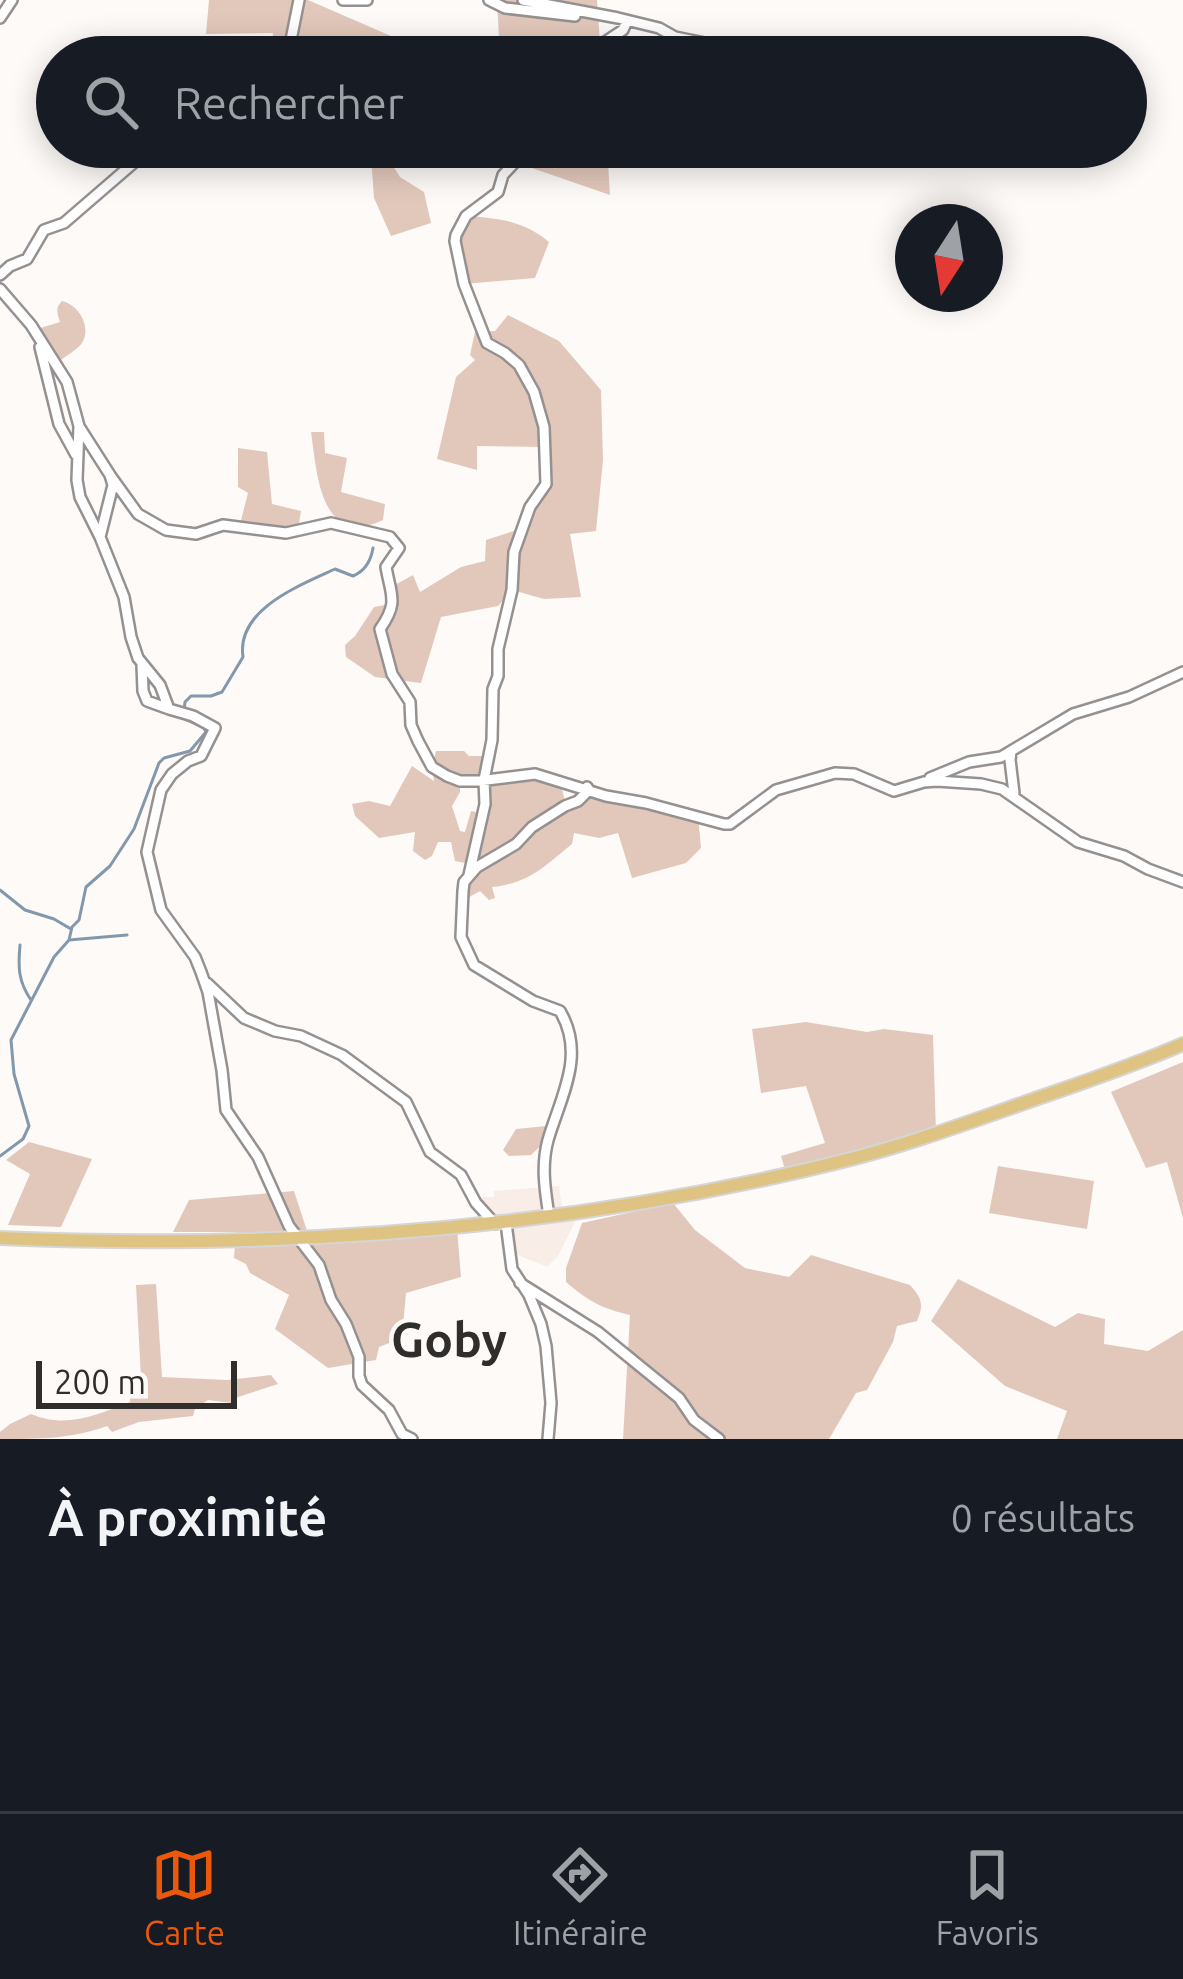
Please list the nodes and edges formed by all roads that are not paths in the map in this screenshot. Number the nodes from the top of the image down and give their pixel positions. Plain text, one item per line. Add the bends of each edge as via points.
1 (12, 0) edge
2 (299, 0) edge
3 (343, 0) edge
4 (367, 0) edge
5 (489, 0) edge
6 (523, 0) edge
7 (0, 18) edge
8 (628, 21) junction
9 (292, 36) edge
10 (615, 36) edge
11 (672, 36) edge
12 (128, 168) edge
13 (510, 168) edge
14 (0, 274) edge
15 (0, 290) edge
16 (31, 325) junction
17 (79, 426) junction
18 (78, 459) junction
19 (110, 475) junction
20 (100, 537) junction
21 (142, 665) junction
22 (1183, 672) edge
23 (169, 709) junction
24 (1011, 751) junction
25 (484, 780) junction
26 (924, 782) junction
27 (589, 790) junction
28 (1015, 796) junction
29 (469, 875) junction
30 (1183, 882) edge
31 (203, 979) junction
32 (1183, 1044) edge
33 (549, 1216) junction
34 (501, 1224) junction
35 (0, 1238) edge
36 (299, 1238) junction
37 (520, 1283) junction
38 (405, 1437) edge
39 (548, 1439) edge
40 (719, 1439) edge

1 - 7 street
2 - 9 street
3 - 4 street
5 - 8 street
6 - 8 street
8 - 10 street
8 - 11 street
12 - 14 street
13 - 25 street via 498,192 466,216 455,241 487,343 525,374 545,435 546,484 514,552
15 - 16 street
16 - 17 street via 67,382
16 - 18 street via 59,424
17 - 18 street
17 - 19 street
18 - 20 street via 80,497
19 - 20 street
19 - 25 street via 138,514 166,530 196,534 224,525 286,533 331,523 379,543 386,534 398,545 387,562 392,599 380,629 392,674 410,702 411,725 432,767 460,781
20 - 21 street
21 - 23 street
21 - 23 street via 147,701
22 - 24 street via 1073,714
23 - 31 street via 215,728 201,756 164,784 147,852 161,910
24 - 26 street
24 - 28 street
25 - 27 street via 535,774
25 - 29 street
26 - 27 street via 894,791 835,773 784,787 730,824
26 - 28 street via 981,784
27 - 29 street
28 - 30 street via 1078,842
29 - 33 street via 460,924 474,965 560,1011 572,1035 544,1167
31 - 34 street via 244,1018 342,1055 406,1102 430,1152
31 - 36 street via 226,1109
32 - 33 main road via 840,1162
33 - 34 main road
34 - 36 main road
34 - 37 street
35 - 36 main road
36 - 38 street via 346,1324 360,1382
37 - 39 street via 546,1346
37 - 40 street via 598,1332

